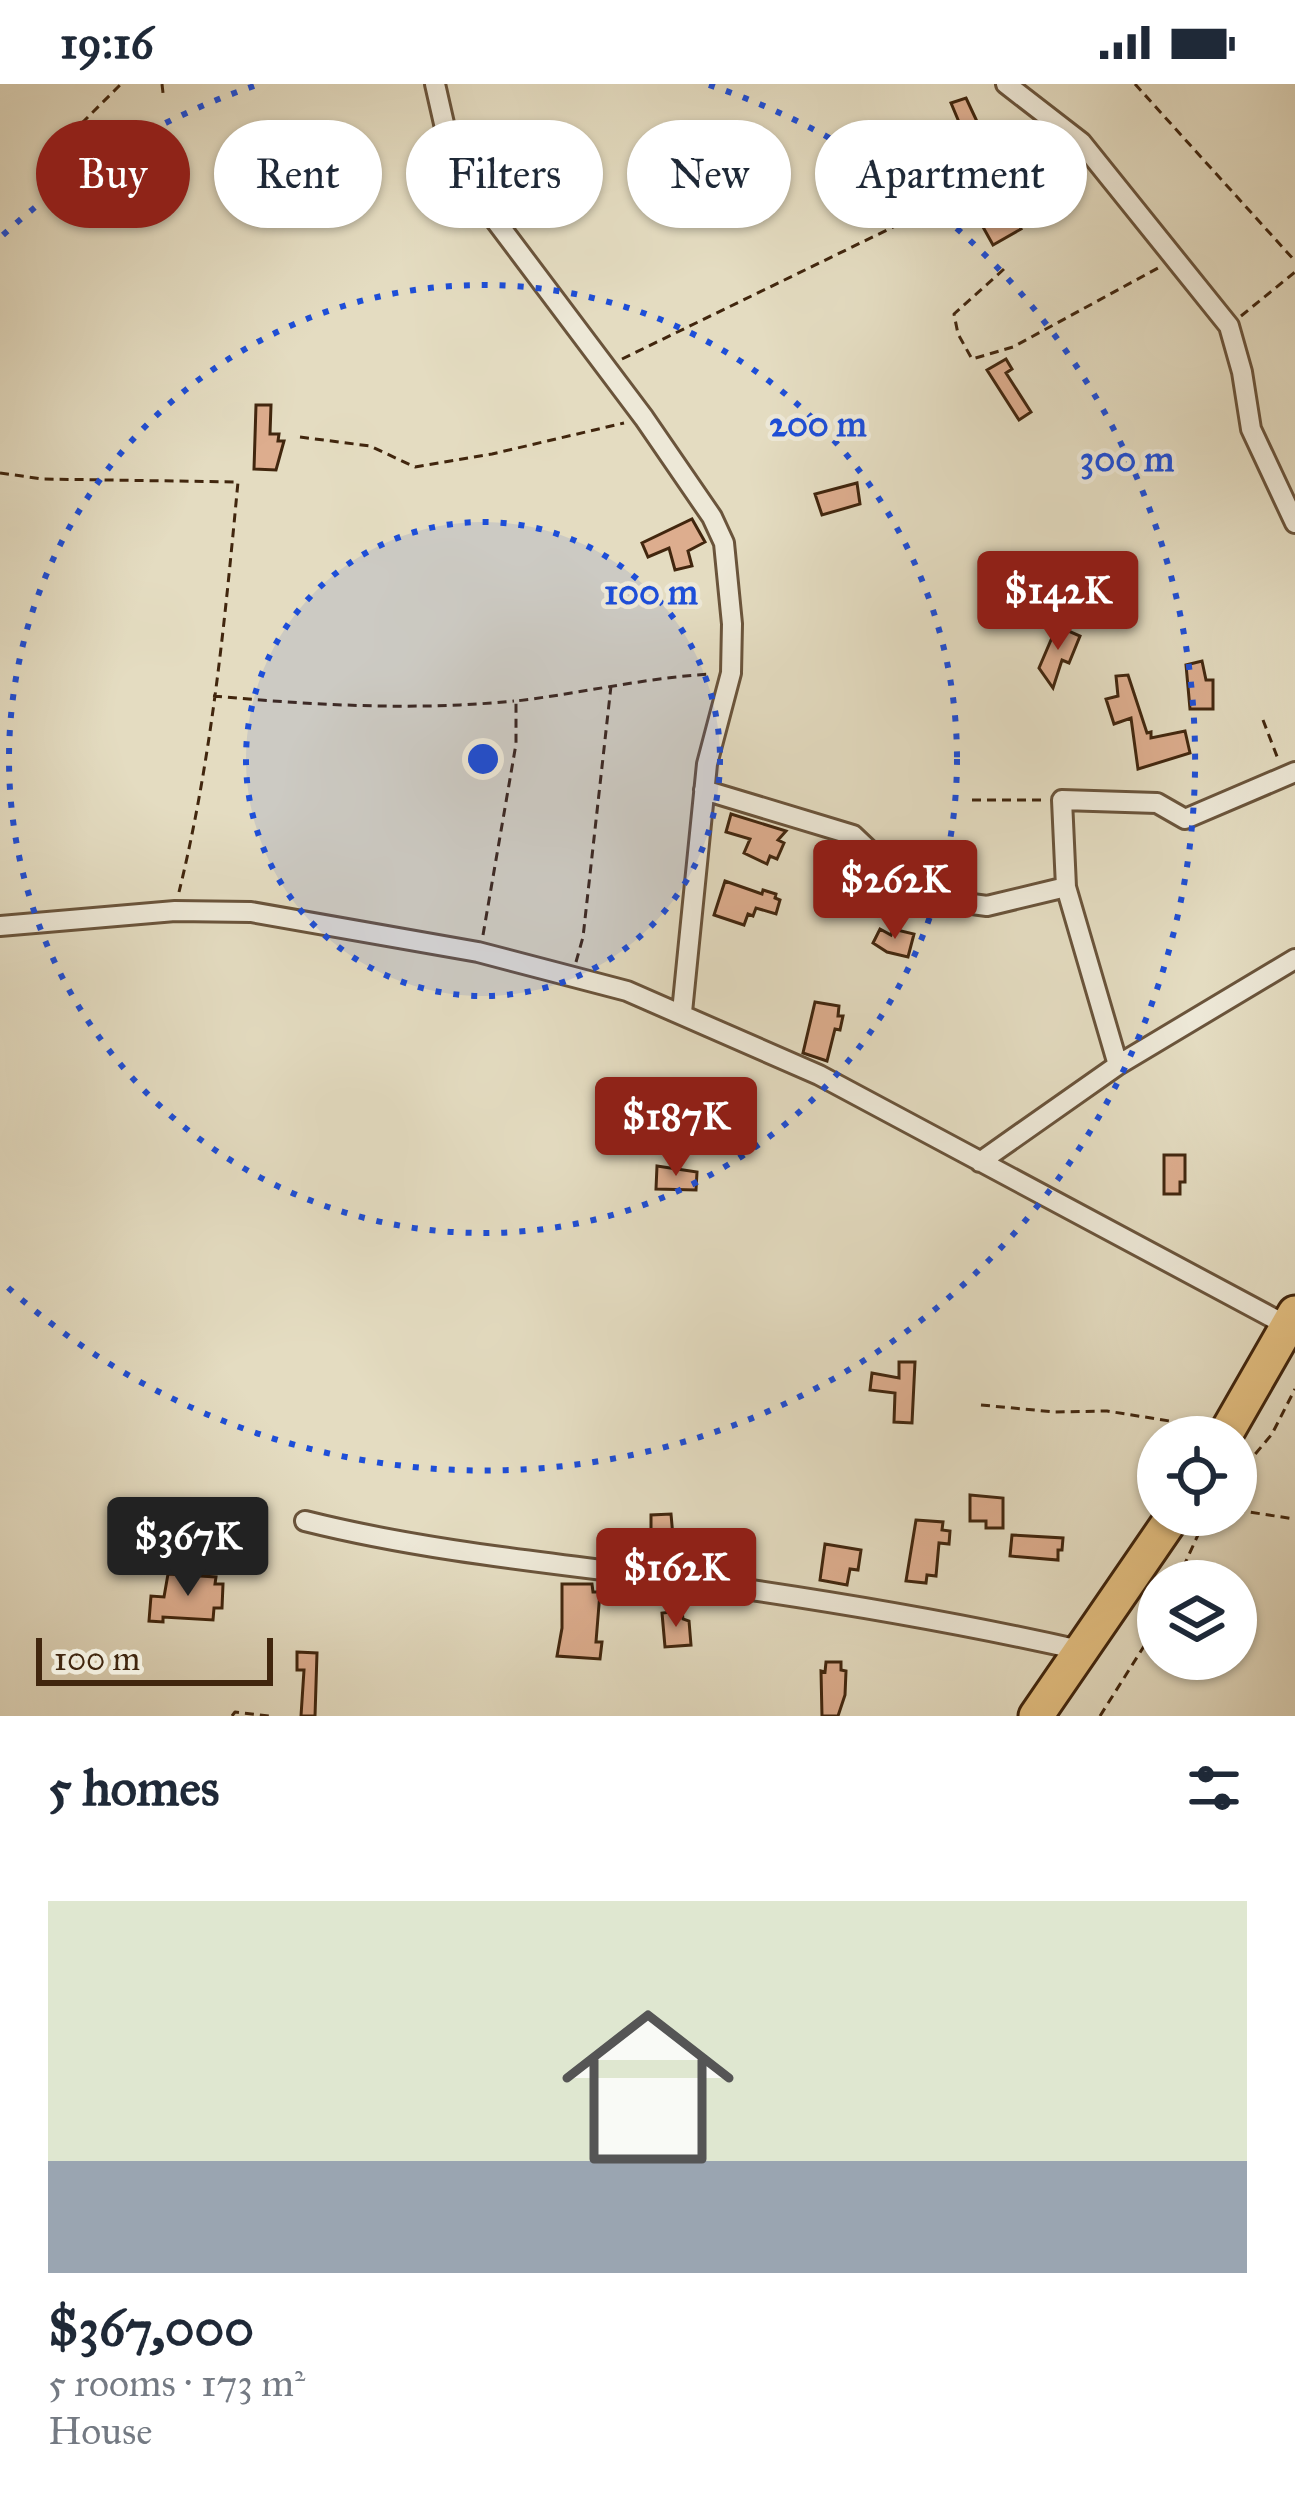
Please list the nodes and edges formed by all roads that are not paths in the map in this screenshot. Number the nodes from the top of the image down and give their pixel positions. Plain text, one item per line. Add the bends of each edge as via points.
1 (435, 84) edge
2 (1006, 84) edge
3 (1295, 523) edge
4 (1291, 775) edge
5 (704, 790) junction
6 (1066, 887) junction
7 (0, 926) edge
8 (1295, 959) edge
9 (682, 1012) junction
10 (1118, 1065) junction
11 (980, 1162) junction
12 (1292, 1319) edge
13 (1236, 1416) edge
14 (305, 1521) dead end
15 (1160, 1536) edge
16 (1084, 1651) junction
17 (1036, 1716) edge

1 - 5 street via 459,169 644,418 724,543 731,674
2 - 3 street via 1081,142 1229,326 1250,429
4 - 6 street via 1185,819 1157,803 1062,800
5 - 6 street via 853,835 893,873 950,902 987,905
5 - 9 street
6 - 10 street
7 - 9 street via 175,911 294,917 572,975
8 - 10 street
9 - 11 street
10 - 11 street
11 - 12 street
12 - 13 highway
14 - 16 street via 955,1622
15 - 16 highway
16 - 17 highway

